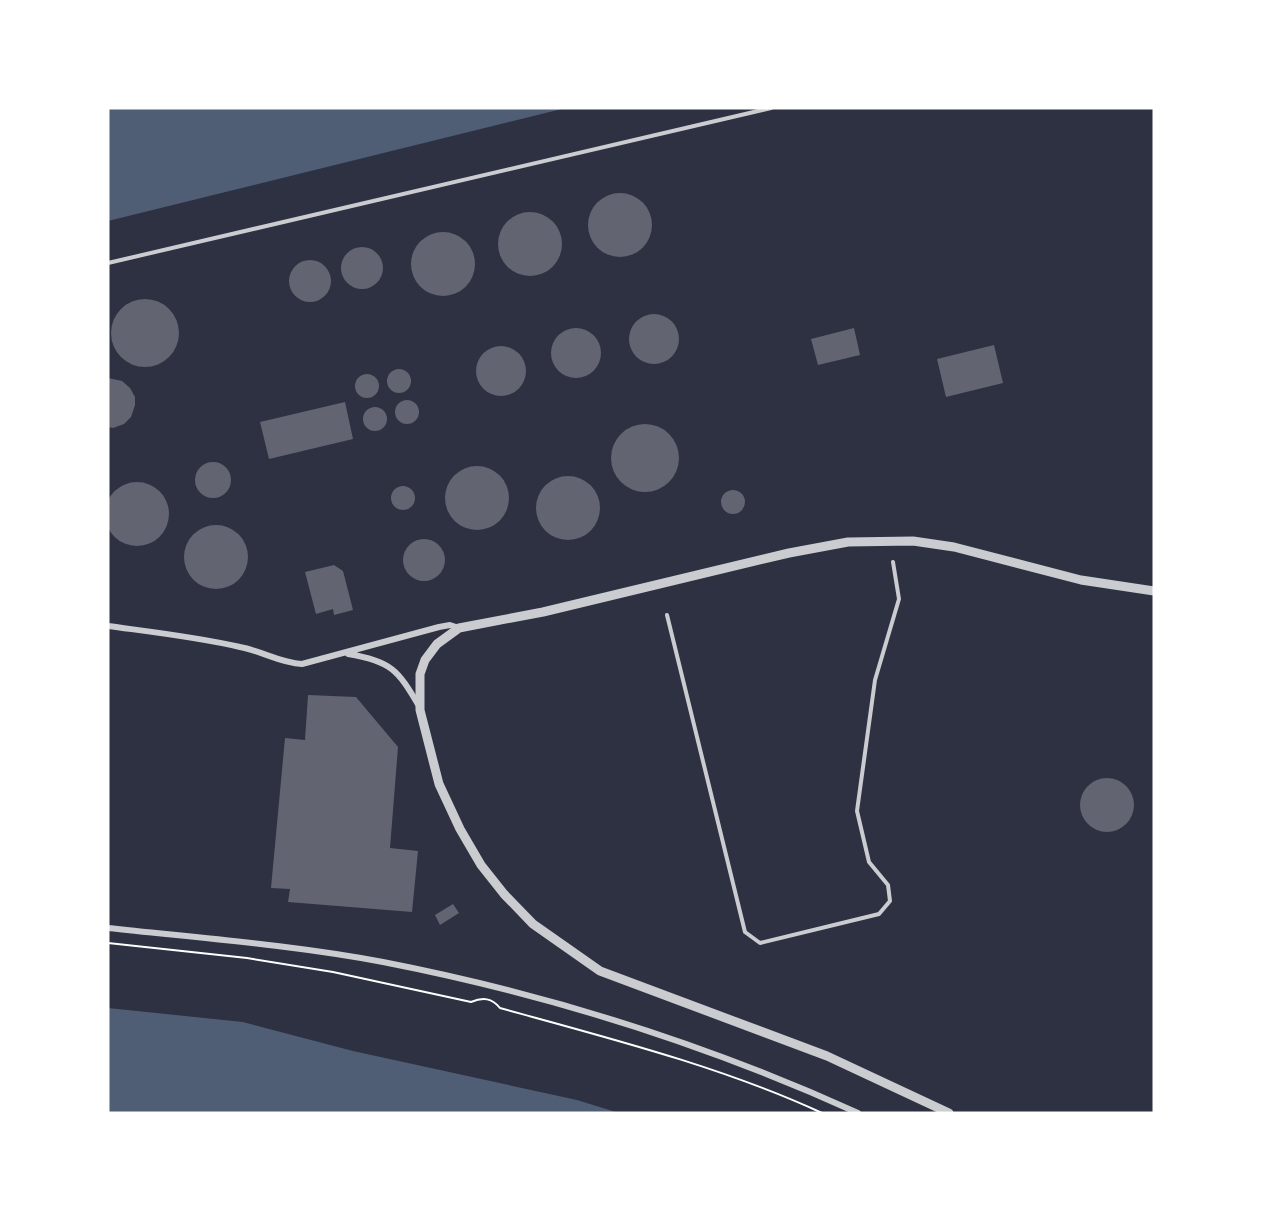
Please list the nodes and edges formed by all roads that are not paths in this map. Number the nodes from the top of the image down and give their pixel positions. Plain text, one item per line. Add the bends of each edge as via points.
1 (771, 108) edge
2 (108, 263) edge
3 (893, 562) dead end
4 (1154, 593) edge
5 (667, 615) dead end
6 (108, 626) edge
7 (459, 628) junction
8 (348, 654) junction
9 (420, 710) junction
10 (108, 928) edge
11 (858, 1113) edge
12 (949, 1113) edge

1 - 2 lane
3 - 5 lane via 899,599 875,680 857,811 869,862 888,885 890,902 879,914 760,943 745,932
4 - 7 street via 1081,580 954,547 913,541 869,541 789,553 543,612
6 - 8 street via 245,647 285,663 302,664
7 - 8 street via 439,627
7 - 9 street via 437,644 425,660 420,674
8 - 9 street via 389,665 403,679
9 - 12 street via 439,784 460,828 481,865 533,924 600,971 827,1056
10 - 11 street via 294,948 382,962 490,986 665,1036

